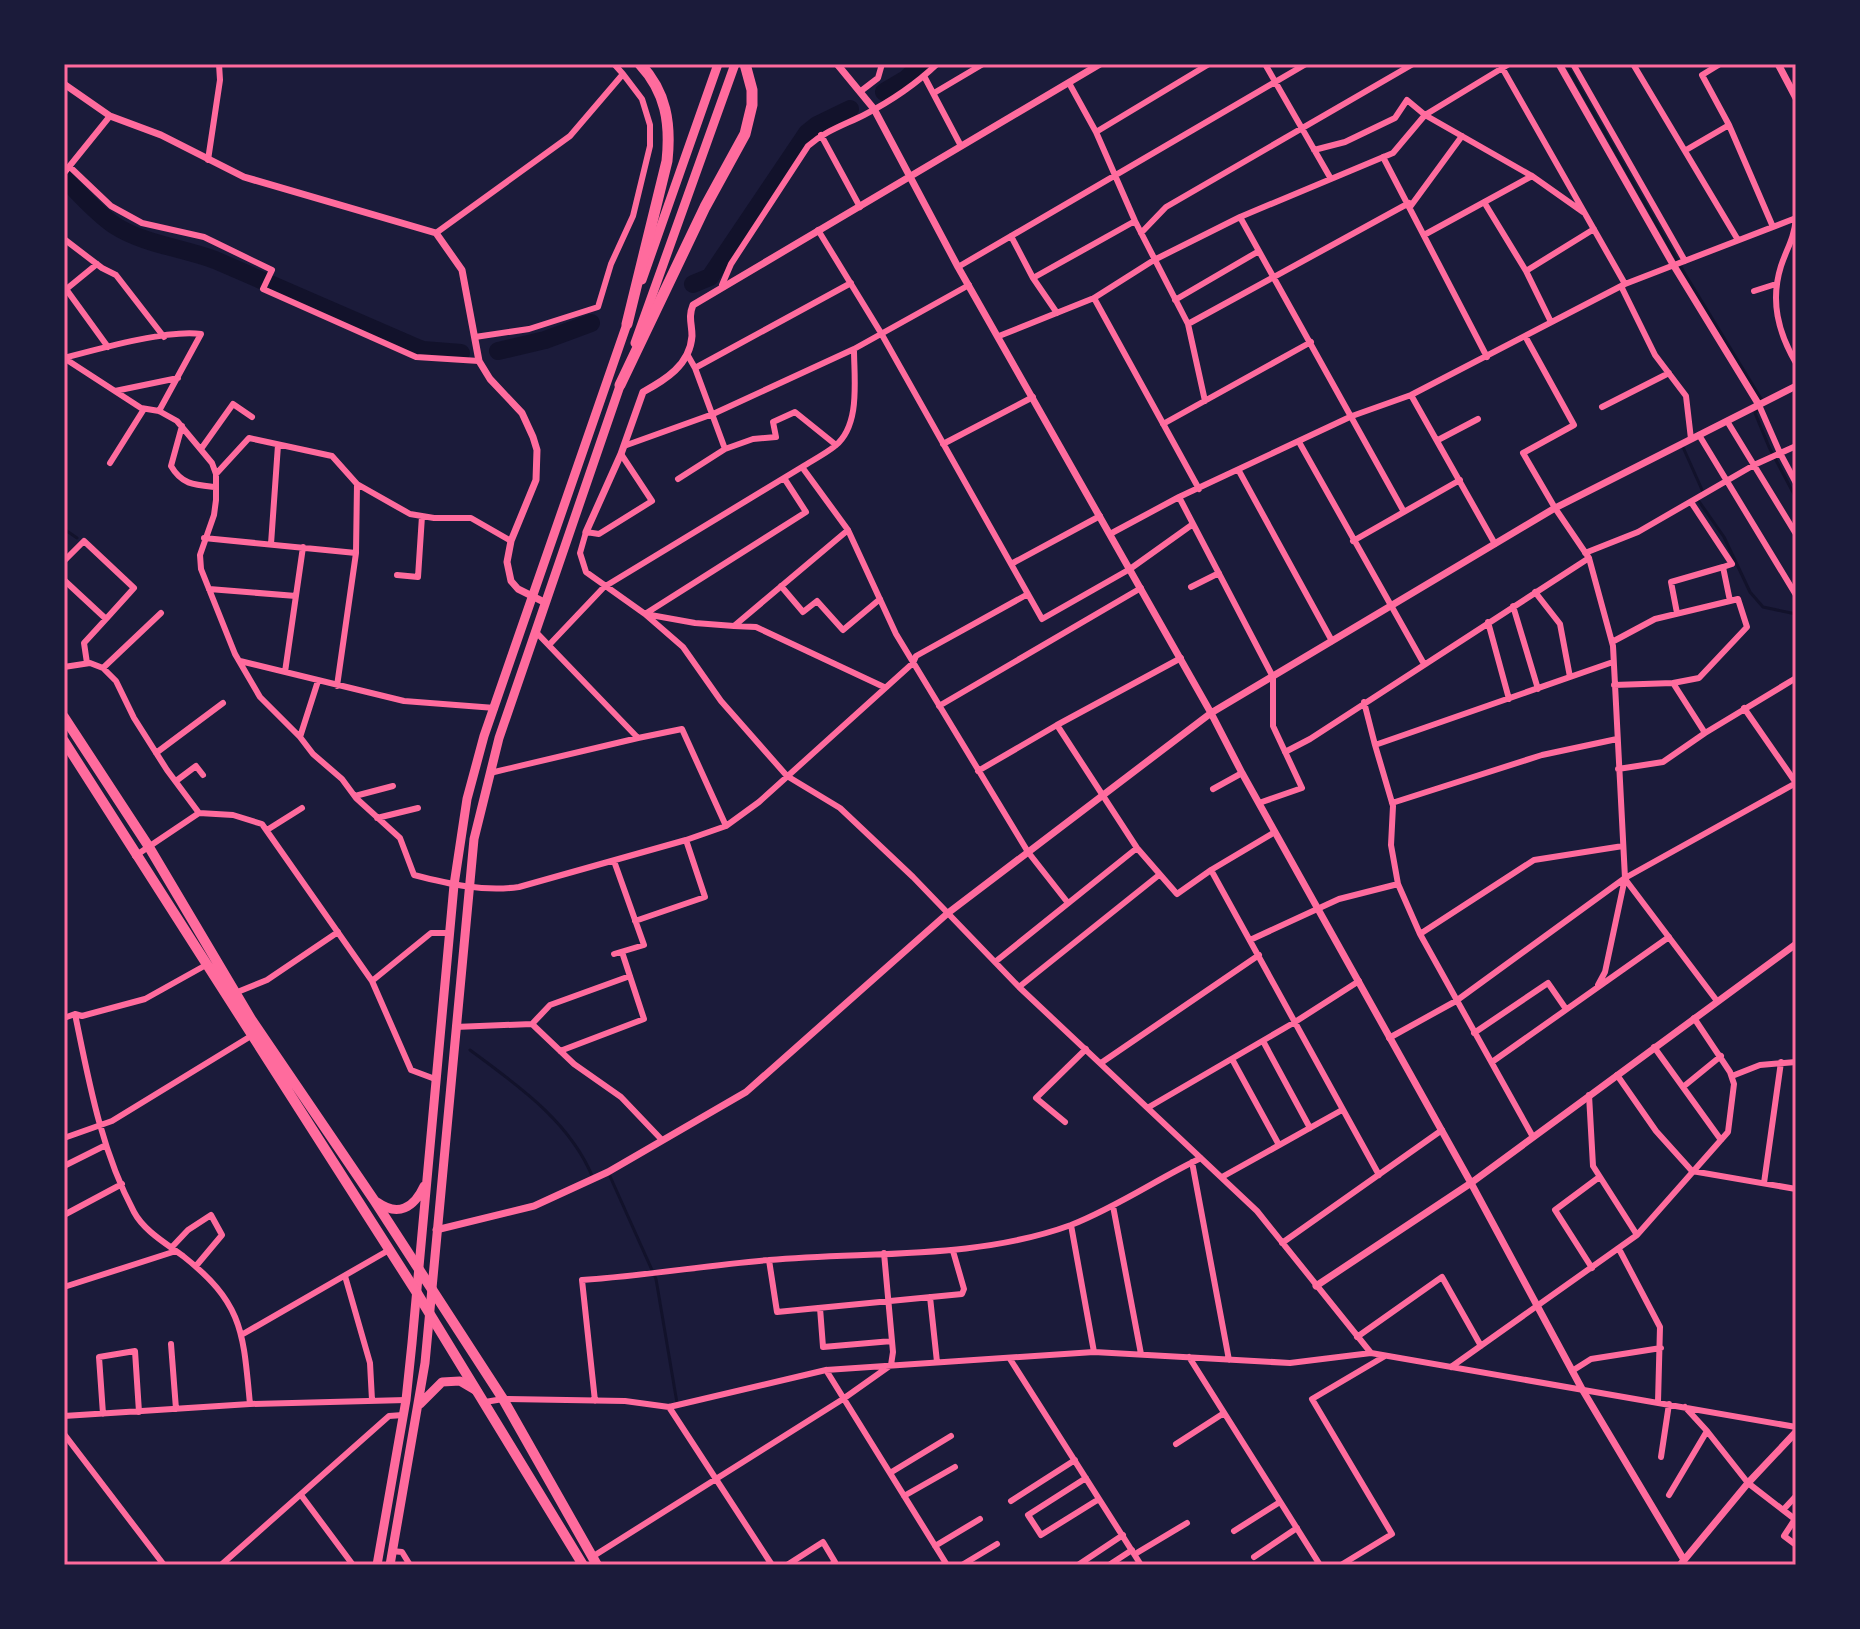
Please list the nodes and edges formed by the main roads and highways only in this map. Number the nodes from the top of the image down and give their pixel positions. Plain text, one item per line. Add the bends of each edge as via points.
1 (640, 64) edge
2 (718, 64) edge
3 (735, 64) edge
4 (745, 64) edge
5 (627, 324) junction
6 (620, 385) junction
7 (64, 717) edge
8 (64, 741) edge
9 (426, 1181) junction
10 (374, 1200) junction
11 (419, 1269) junction
12 (431, 1289) junction
13 (417, 1293) junction
14 (429, 1314) junction
15 (482, 1398) junction
16 (419, 1405) junction
17 (587, 1563) edge
18 (377, 1565) edge
19 (390, 1565) edge

1 - 5 highway via 662,95 670,137
2 - 5 main road
3 - 6 main road
4 - 6 highway via 752,90 745,134
5 - 9 main road via 473,770 454,885
6 - 12 main road via 489,773 474,839
7 - 10 highway via 235,993
8 - 13 highway
9 - 10 main road via 407,1208 391,1210
9 - 11 main road
10 - 11 highway
11 - 12 highway
11 - 13 main road
12 - 14 main road
12 - 17 highway via 503,1399
13 - 14 highway
13 - 18 main road via 406,1400
14 - 15 highway
14 - 16 main road
15 - 16 main road via 451,1380 434,1388
15 - 17 highway
16 - 19 main road

